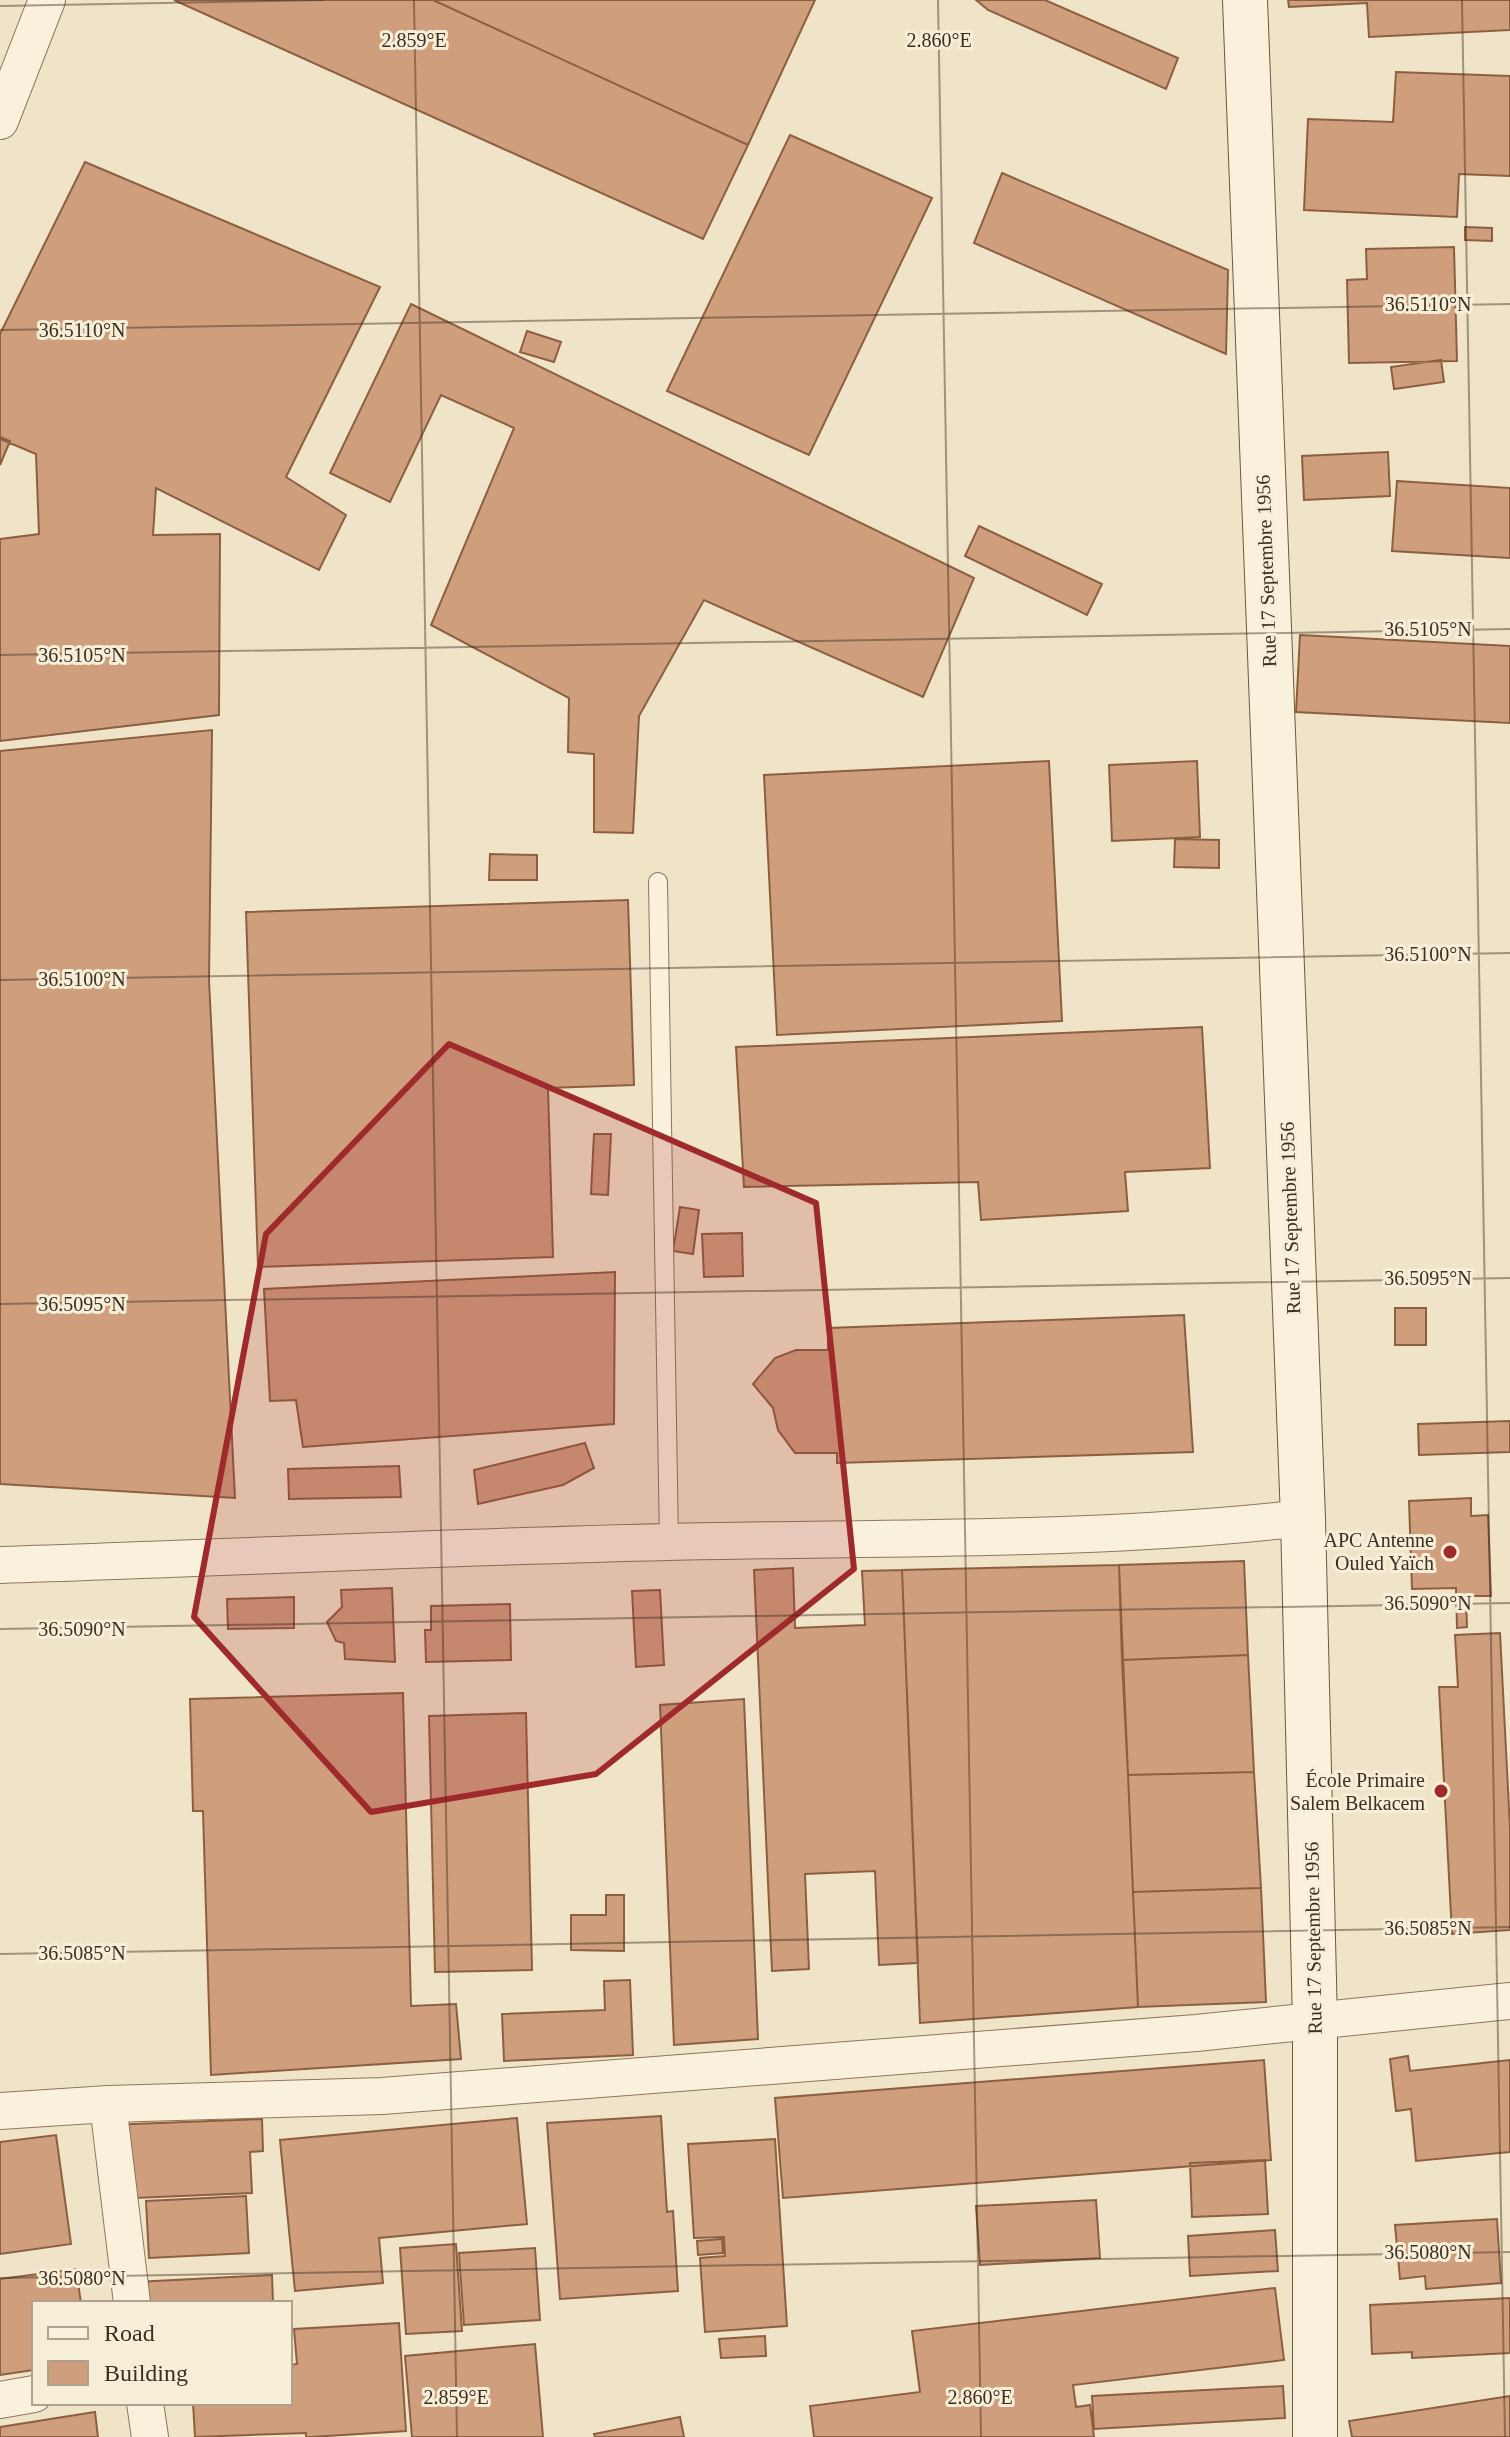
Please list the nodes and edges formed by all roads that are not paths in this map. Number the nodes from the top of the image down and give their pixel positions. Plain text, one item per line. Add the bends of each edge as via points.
1 (47, 0) edge
2 (1245, 0) edge
3 (0, 121) edge
4 (658, 882) dead end
5 (1303, 1518) junction
6 (669, 1542) junction
7 (0, 1565) edge
8 (1510, 2001) edge
9 (1315, 2023) junction
10 (108, 2104) junction
11 (0, 2111) edge
12 (132, 2301) edge
13 (32, 2394) edge
14 (0, 2400) edge
15 (145, 2405) edge
16 (150, 2437) edge
17 (1315, 2437) edge

1 - 3 street
2 - 5 main road, Rue 17 Septembre 1956
4 - 6 lane
5 - 6 street via 1184,1532 1045,1538
5 - 9 main road, Rue 17 Septembre 1956
6 - 7 street
8 - 9 street
9 - 10 street via 382,2096
9 - 17 main road, Rue 17 Septembre 1956
10 - 11 street
10 - 12 street
13 - 14 street
15 - 16 street

